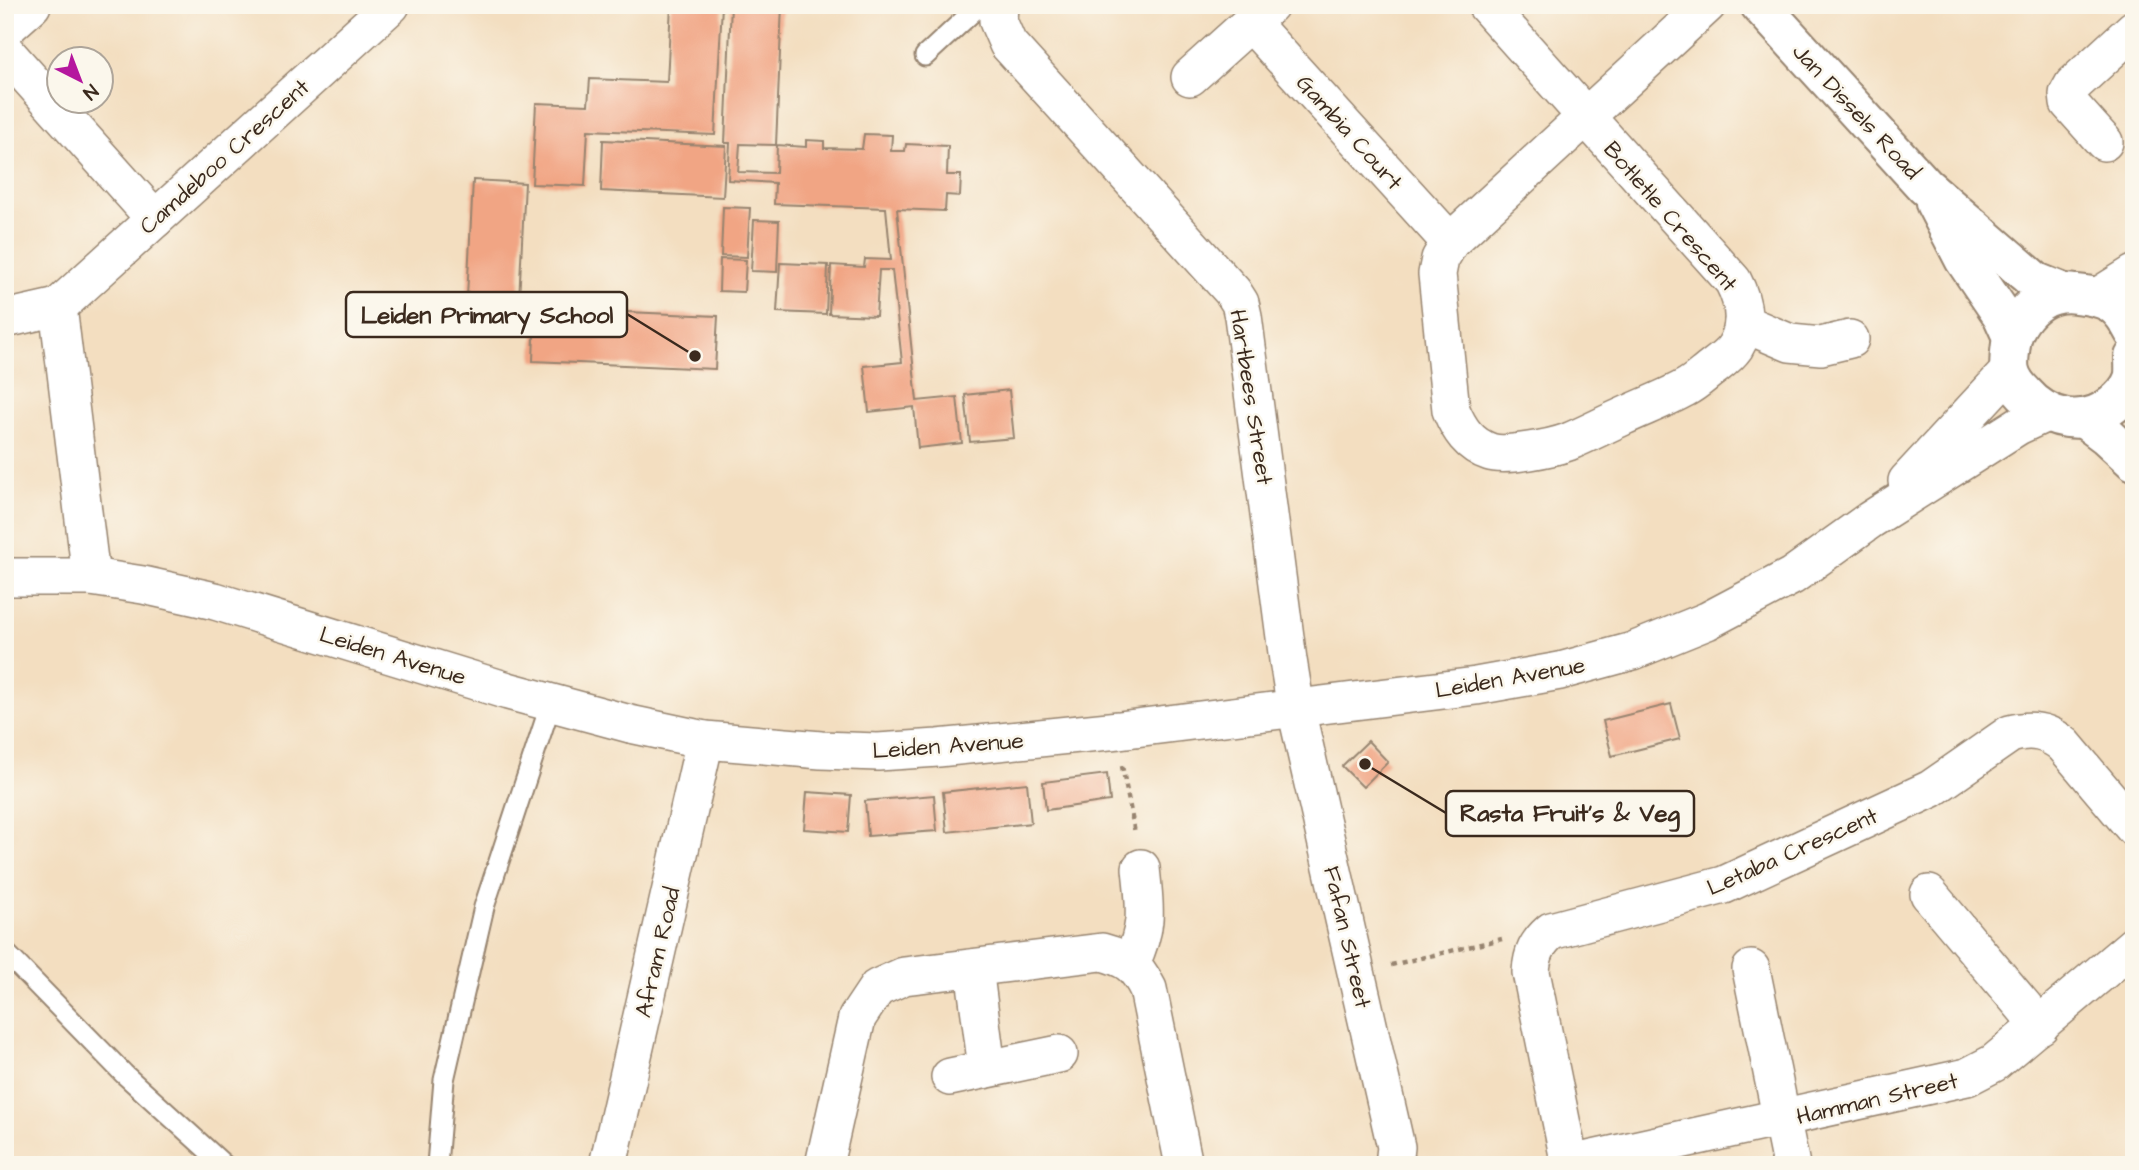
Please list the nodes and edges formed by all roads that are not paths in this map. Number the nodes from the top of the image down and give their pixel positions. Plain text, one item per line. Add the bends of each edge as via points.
1 (32, 5) edge
2 (391, 5) edge
3 (980, 5) edge
4 (999, 5) edge
5 (1486, 5) edge
6 (1707, 5) edge
7 (1760, 5) edge
8 (1261, 14) edge
9 (5, 29) edge
10 (2134, 29) edge
11 (5, 51) edge
12 (925, 56) dead end
13 (1190, 77) dead end
14 (1584, 116) junction
15 (2104, 142) dead end
16 (1926, 186) junction
17 (155, 219) junction
18 (1450, 242) junction
19 (2134, 274) edge
20 (2061, 292) junction
21 (2099, 296) junction
22 (58, 307) junction
23 (5, 318) edge
24 (1744, 323) junction
25 (2134, 332) edge
26 (1850, 339) dead end
27 (2011, 354) junction
28 (2134, 357) edge
29 (2133, 380) edge
30 (2046, 413) junction
31 (2083, 418) junction
32 (2134, 461) edge
33 (1870, 520) junction
34 (5, 577) edge
35 (91, 577) junction
36 (551, 703) junction
37 (1296, 709) junction
38 (705, 740) junction
39 (2134, 828) edge
40 (1141, 868) road end
41 (1929, 894) dead end
42 (2134, 945) edge
43 (5, 952) edge
44 (1132, 963) junction
45 (974, 968) junction
46 (1752, 969) dead end
47 (2039, 1026) junction
48 (1059, 1054) dead end
49 (987, 1068) junction
50 (950, 1077) dead end
51 (1782, 1119) junction
52 (1570, 1164) edge
53 (224, 1165) edge
54 (437, 1165) edge
55 (608, 1165) edge
56 (824, 1165) edge
57 (1184, 1165) edge
58 (1394, 1165) edge
59 (1791, 1165) edge

1 - 9 street
2 - 17 street, Camdeboo Crescent
3 - 12 lane
4 - 37 street, Hartbees Street via 998,21 1008,44 1240,303
5 - 14 street
6 - 14 street, Botletle Crescent
7 - 16 street, Jan Dissels Road
8 - 13 street, Gambia Court
8 - 18 street, Gambia Court
10 - 15 street via 2068,94 2069,103
11 - 17 street
14 - 18 street, Botletle Crescent
14 - 24 street, Botletle Crescent via 1733,281 1742,301
16 - 20 street, Jan Dissels Road via 2036,282
16 - 27 street, Jan Dissels Road via 1964,259 2002,315
17 - 22 street, Camdeboo Crescent
18 - 24 street, Botletle Crescent via 1437,274 1451,410 1465,436 1490,452 1504,455 1566,443 1687,387 1734,348
19 - 21 street
20 - 21 street
20 - 27 street via 2040,301 2023,316
21 - 25 street via 2126,318
22 - 23 street
22 - 35 street
24 - 26 street, Botletle Crescent via 1790,344 1821,346
27 - 30 street, Jan Dissels Road via 2018,388
27 - 33 street, Leiden Avenue
28 - 29 street
29 - 31 street via 2122,397 2104,411
30 - 31 street
30 - 33 street, Leiden Avenue
31 - 32 street
33 - 37 street, Leiden Avenue via 1792,576 1707,621 1633,651 1560,671 1476,686
34 - 35 street, Leiden Avenue
35 - 36 street, Leiden Avenue via 215,601
36 - 38 street, Leiden Avenue
36 - 54 lane via 484,907 444,1080
37 - 38 street, Leiden Avenue via 890,751
37 - 58 street, Fafan Street via 1396,1147
38 - 55 street, Afram Road
39 - 52 street, Letaba Crescent via 2055,737 2021,731 1931,789 1724,885 1551,931 1537,946 1531,972
40 - 44 street via 1145,918
41 - 47 street
42 - 47 street, Hamman Street
43 - 53 lane via 124,1074
44 - 45 street via 1102,952
44 - 57 street via 1148,989
45 - 49 street
45 - 56 street via 904,976 877,988 857,1018
46 - 51 street, Hamman Street
47 - 51 street, Hamman Street via 1994,1063 1967,1077
48 - 49 street
49 - 50 street
51 - 52 street, Hamman Street
51 - 59 street

